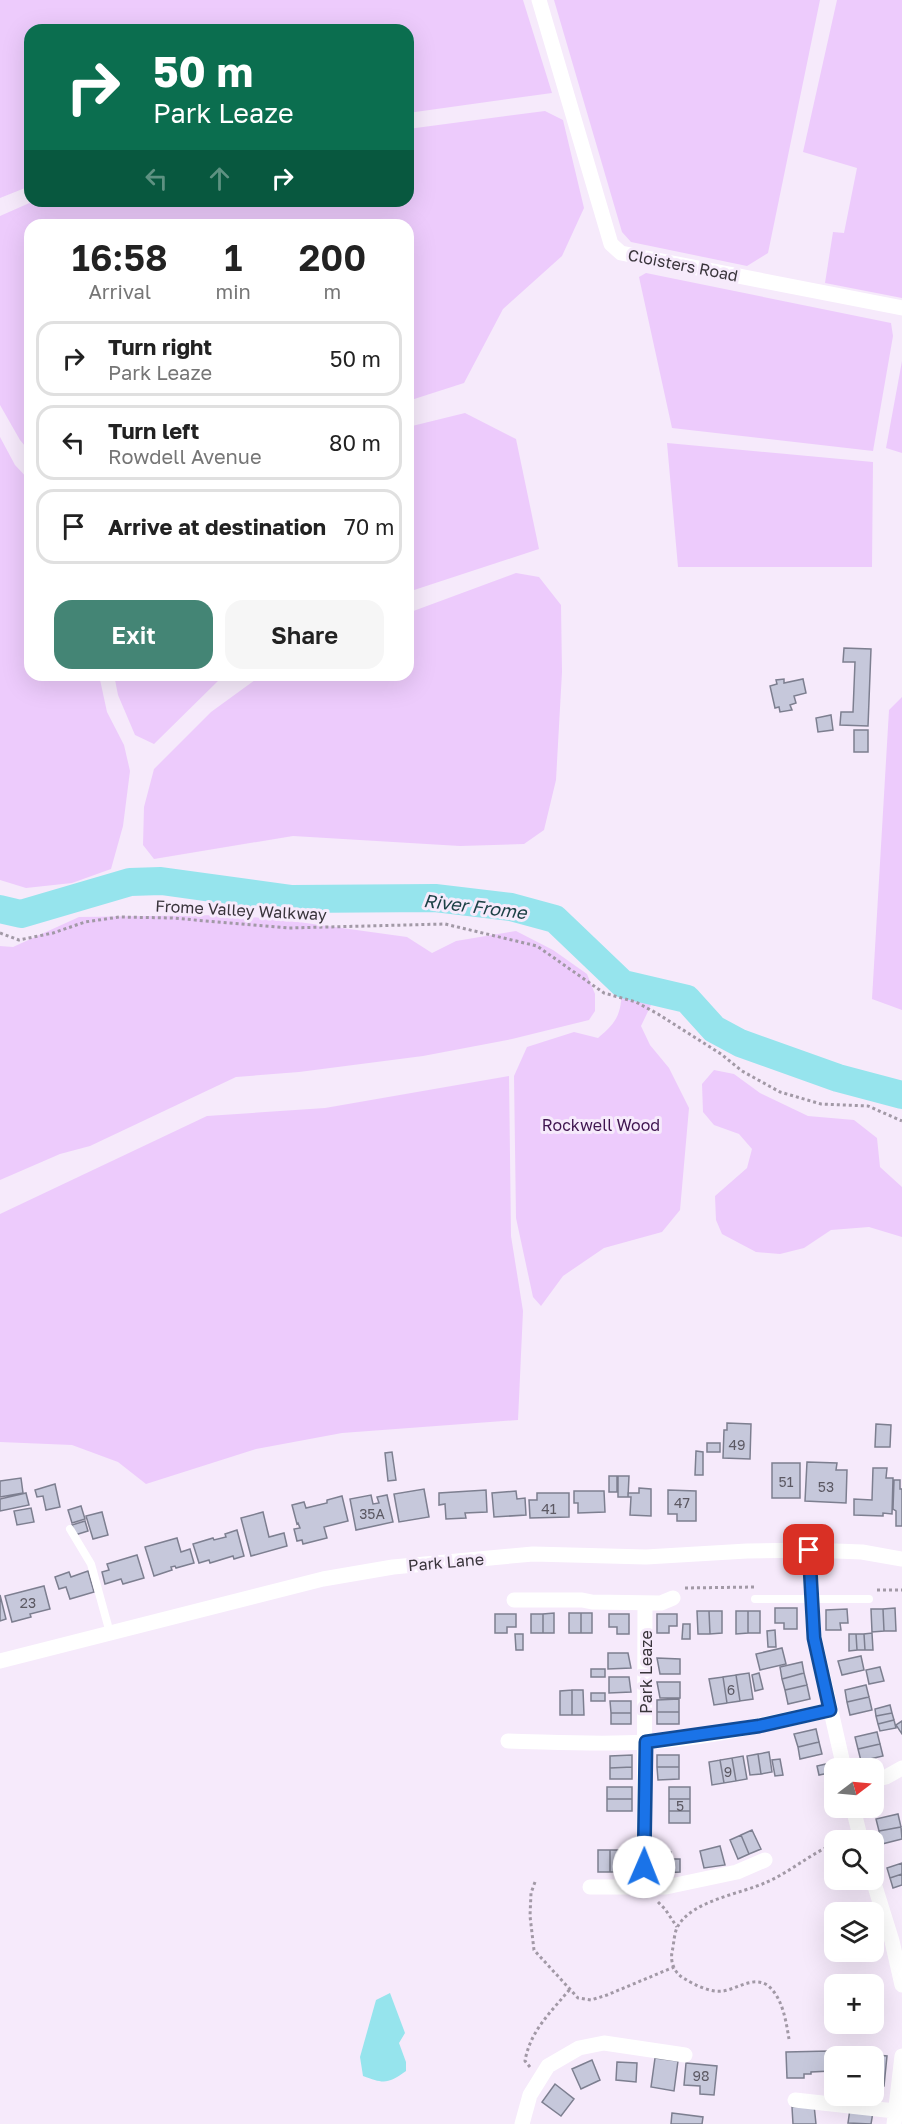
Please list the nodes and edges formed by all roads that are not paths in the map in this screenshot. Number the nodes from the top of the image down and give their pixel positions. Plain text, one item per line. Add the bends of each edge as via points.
1 (539, 0) edge
2 (902, 308) edge
3 (70, 1529) dead end
4 (809, 1550) junction
5 (902, 1559) edge
6 (673, 1598) dead end
7 (811, 1598) junction
8 (755, 1599) dead end
9 (869, 1599) dead end
10 (514, 1600) dead end
11 (645, 1603) junction
12 (110, 1633) junction
13 (0, 1661) edge
14 (830, 1710) junction
15 (508, 1741) dead end
16 (646, 1742) junction
17 (842, 1758) edge
18 (902, 1768) edge
19 (884, 1777) edge
20 (765, 1860) dead end
21 (590, 1887) dead end
22 (644, 1887) junction
23 (876, 1890) edge
24 (902, 1985) edge
25 (685, 2055) dead end
26 (902, 2056) edge
27 (795, 2100) dead end
28 (895, 2117) edge
29 (522, 2124) edge

1 - 2 street, Cloisters Road via 611,243 621,253
3 - 12 lane via 92,1564
4 - 5 street, Park Lane via 862,1552
4 - 7 street
4 - 12 street, Park Lane via 646,1557 533,1554 393,1566 322,1579
6 - 11 street
7 - 8 lane
7 - 9 lane
7 - 14 street via 814,1638
10 - 11 street
11 - 16 street, Park Leaze
12 - 13 street, Park Lane
14 - 16 street via 759,1726
14 - 17 street
15 - 16 street
16 - 22 street, Park Leaze
18 - 19 street
20 - 22 street via 737,1872 685,1884
21 - 22 street
23 - 24 street
25 - 29 street via 604,2043 579,2048 548,2066 530,2095
26 - 28 street
27 - 28 street

